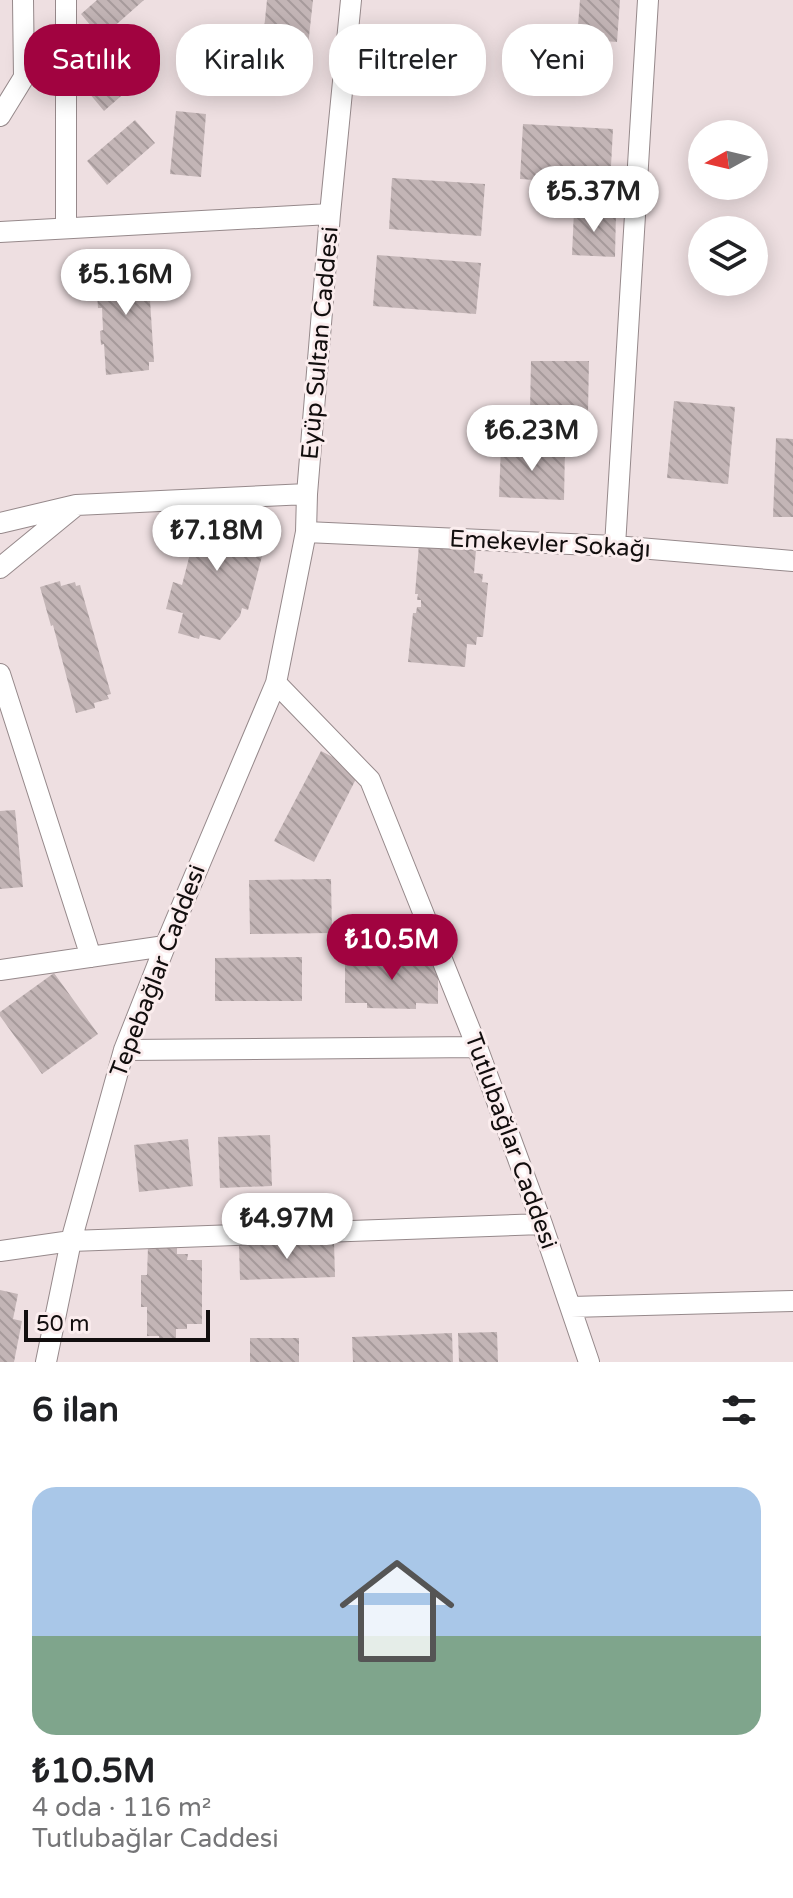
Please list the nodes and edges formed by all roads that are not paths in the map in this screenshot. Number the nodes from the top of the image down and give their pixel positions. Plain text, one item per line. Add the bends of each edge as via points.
1 (23, 0) edge
2 (66, 0) edge
3 (351, 0) edge
4 (648, 0) edge
5 (0, 116) edge
6 (330, 214) junction
7 (66, 227) junction
8 (0, 232) edge
9 (307, 494) junction
10 (76, 505) junction
11 (0, 523) edge
12 (306, 532) junction
13 (615, 546) junction
14 (793, 561) edge
15 (0, 568) edge
16 (0, 674) edge
17 (276, 683) junction
18 (165, 946) junction
19 (91, 957) junction
20 (0, 970) edge
21 (477, 1047) junction
22 (124, 1050) junction
23 (542, 1224) junction
24 (71, 1241) junction
25 (0, 1251) edge
26 (793, 1301) edge
27 (571, 1307) junction
28 (46, 1362) edge
29 (589, 1362) edge

1 - 5 street via 24,77
2 - 7 street
3 - 6 street, Eyüp Sultan Caddesi
4 - 13 street
6 - 7 street
6 - 9 street, Eyüp Sultan Caddesi
7 - 8 street
9 - 10 street
9 - 12 street, Eyüp Sultan Caddesi
10 - 11 street
10 - 15 street
12 - 13 street, Emekevler Sokağı
12 - 17 street, Eyüp Sultan Caddesi
13 - 14 street, Emekevler Sokağı
16 - 19 street
17 - 18 street, Tepebağlar Caddesi
17 - 21 street, Tutlubağlar Caddesi via 370,780
18 - 19 street
18 - 22 street, Tepebağlar Caddesi
19 - 20 street
21 - 22 street
21 - 23 street, Tutlubağlar Caddesi
22 - 24 street, Tepebağlar Caddesi
23 - 24 street
23 - 27 street, Tutlubağlar Caddesi
24 - 25 street
24 - 28 street, Tepebağlar Caddesi
26 - 27 street
27 - 29 street, Tutlubağlar Caddesi

